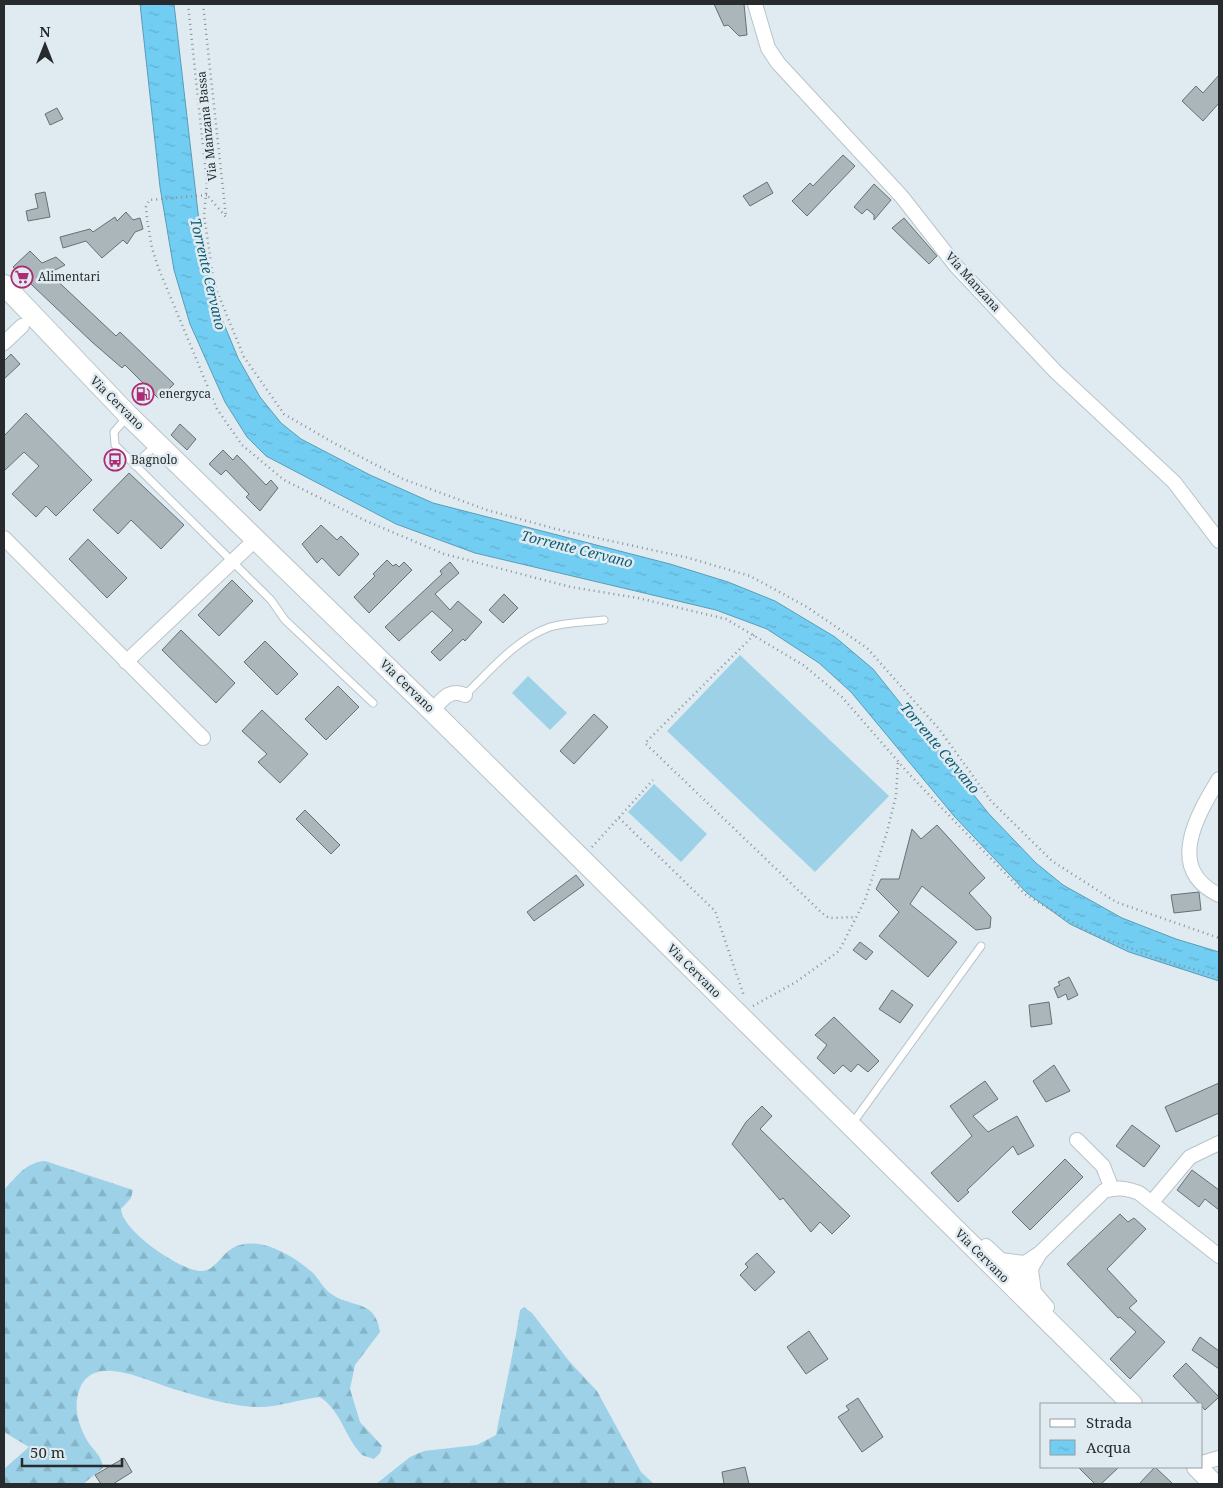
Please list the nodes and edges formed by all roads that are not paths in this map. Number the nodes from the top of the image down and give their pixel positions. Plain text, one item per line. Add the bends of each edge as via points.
1 (756, 4) edge
2 (4, 285) edge
3 (22, 326) dead end
4 (4, 342) edge
5 (128, 415) junction
6 (158, 444) junction
7 (134, 464) junction
8 (4, 538) edge
9 (255, 540) junction
10 (1219, 541) edge
11 (232, 562) junction
12 (604, 620) dead end
13 (126, 662) junction
14 (465, 695) joint
15 (372, 703) dead end
16 (432, 711) junction
17 (203, 738) dead end
18 (1219, 779) edge
19 (1219, 895) edge
20 (981, 946) dead end
21 (850, 1126) junction
22 (1077, 1140) dead end
23 (1219, 1143) edge
24 (1112, 1189) junction
25 (1152, 1202) junction
26 (948, 1222) junction
27 (1219, 1256) edge
28 (1027, 1266) junction
29 (1009, 1283) junction
30 (1075, 1349) junction
31 (1131, 1403) edge
32 (1219, 1458) edge
33 (1203, 1463) edge
34 (1198, 1468) edge
35 (1214, 1484) edge

1 - 10 street, Via Manzana via 768,48 778,63 902,197 956,266 1043,358 1174,482
2 - 5 main road, Via Cervano
3 - 4 street
5 - 6 main road, Via Cervano
5 - 7 lane via 117,426 113,438 115,445
6 - 7 lane
6 - 9 main road, Via Cervano
7 - 11 lane
8 - 13 street
9 - 11 street
9 - 16 main road, Via Cervano
11 - 13 street
11 - 15 lane via 271,600 285,620
12 - 14 lane via 551,627 535,634 512,650
13 - 17 street
14 - 16 street via 449,694
16 - 21 main road, Via Cervano
18 - 19 street via 1195,823 1188,854 1200,880
20 - 21 lane
21 - 26 main road, Via Cervano
22 - 24 street via 1103,1166
23 - 25 street via 1182,1164
24 - 25 street via 1128,1188
24 - 28 street via 1104,1191
25 - 27 street
26 - 28 street via 976,1236 1001,1260
26 - 29 main road, Via Cervano
28 - 29 street via 1024,1280
28 - 30 street via 1034,1292 1062,1322
29 - 30 main road, Via Cervano
30 - 31 main road, Via Cervano
32 - 33 street
34 - 35 main road

